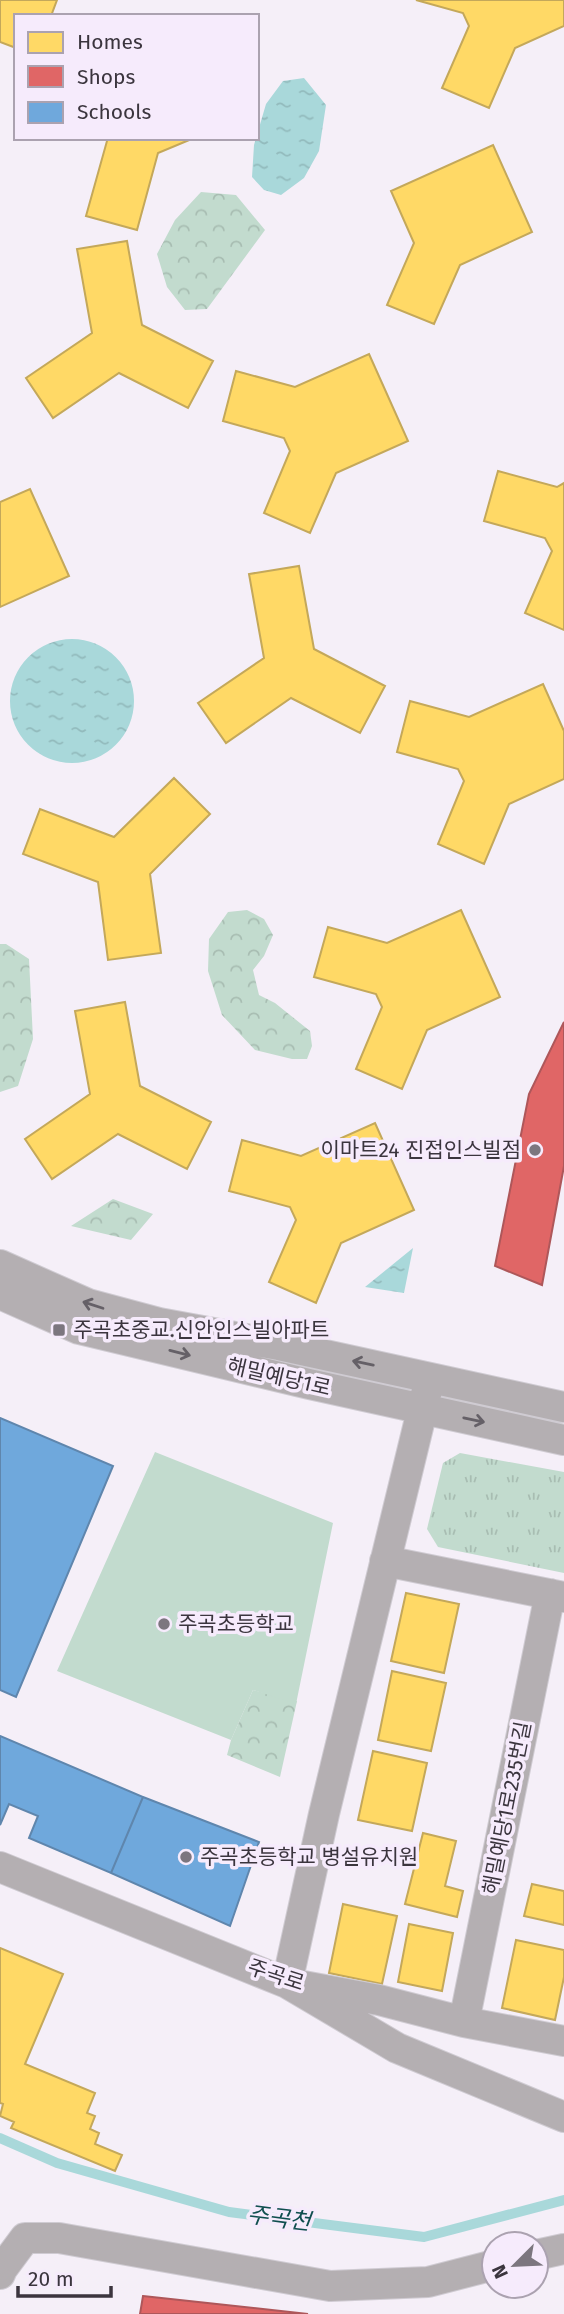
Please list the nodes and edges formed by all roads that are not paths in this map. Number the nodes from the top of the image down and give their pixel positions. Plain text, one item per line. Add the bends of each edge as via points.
1 (0, 1265) edge
2 (0, 1294) edge
3 (430, 1378) junction
4 (564, 1407) edge
5 (422, 1410) junction
6 (564, 1440) edge
7 (385, 1561) junction
8 (557, 1596) edge
9 (0, 1867) edge
10 (287, 1983) junction
11 (464, 2022) junction
12 (564, 2041) edge
13 (564, 2117) edge
14 (480, 2269) edge
15 (0, 2274) edge

3 -> 1 street, 해밀예당1로 via 159,1323 88,1304
2 -> 5 street, 해밀예당1로 via 79,1329
3 - 4 street, 해밀예당1로
3 - 5 street
5 -> 6 street, 해밀예당1로
5 - 7 street
7 - 8 street, 해밀예당1로235번길
7 - 10 street
8 - 11 street, 해밀예당1로235번길
9 - 10 street, 주곡로
10 - 11 street, 주곡로
10 - 13 street via 397,2048
11 - 12 street, 주곡로
14 - 15 street via 428,2282 330,2286 59,2238 26,2238

